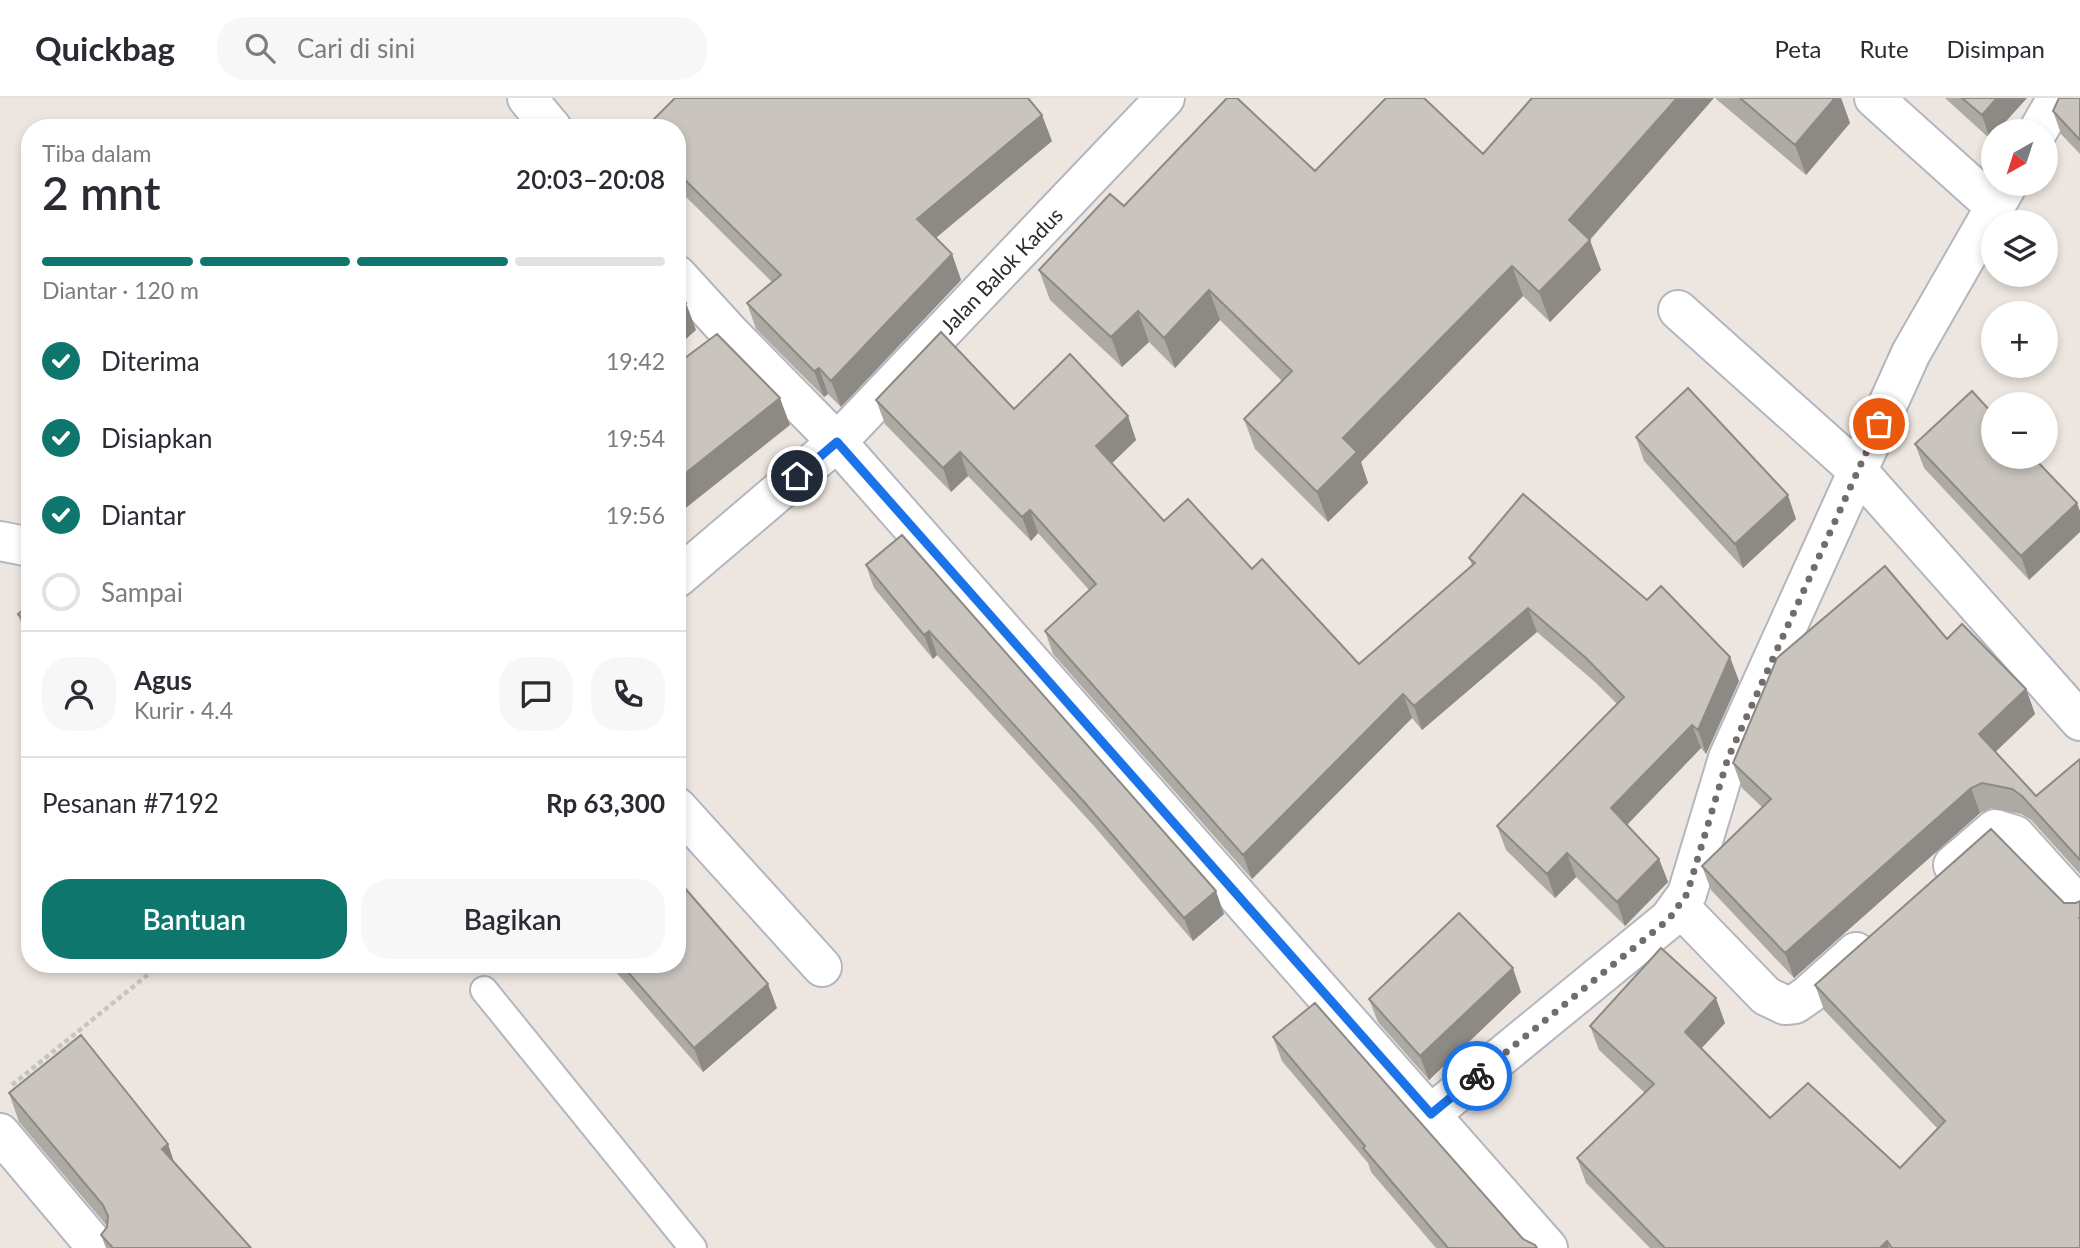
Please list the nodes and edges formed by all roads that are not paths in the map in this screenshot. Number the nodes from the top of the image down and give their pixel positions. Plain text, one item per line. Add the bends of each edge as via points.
1 (527, 98) edge
2 (1165, 98) edge
3 (1874, 98) edge
4 (2057, 98) edge
5 (544, 119) edge
6 (2045, 119) edge
7 (1981, 180) edge
8 (2000, 196) edge
9 (686, 285) edge
10 (1678, 310) dead end
11 (729, 332) junction
12 (698, 357) edge
13 (837, 442) junction
14 (1858, 471) junction
15 (0, 541) edge
16 (21, 545) edge
17 (686, 570) edge
18 (2080, 721) edge
19 (686, 817) edge
20 (1931, 885) edge
21 (1679, 906) junction
22 (2080, 907) edge
23 (1880, 931) edge
24 (822, 968) dead end
25 (484, 990) dead end
26 (1431, 1114) junction
27 (0, 1133) edge
28 (97, 1248) edge
29 (693, 1248) edge
30 (1548, 1248) edge

1 - 5 street
2 - 13 street, Jalan Balok Kadus
3 - 7 street
4 - 6 street
8 - 14 street via 1911,353
9 - 11 street
10 - 14 street
11 - 12 street
11 - 13 street
13 - 17 street, Jalan Balok Kadus
13 - 26 street
14 - 18 street
14 - 21 street via 1728,758 1687,894
15 - 16 street
19 - 24 street
20 - 22 street via 1995,829 2015,835
21 - 23 street via 1766,996 1785,1004 1795,1004 1808,995
21 - 26 street via 1669,919
25 - 29 lane
26 - 30 street
27 - 28 street

